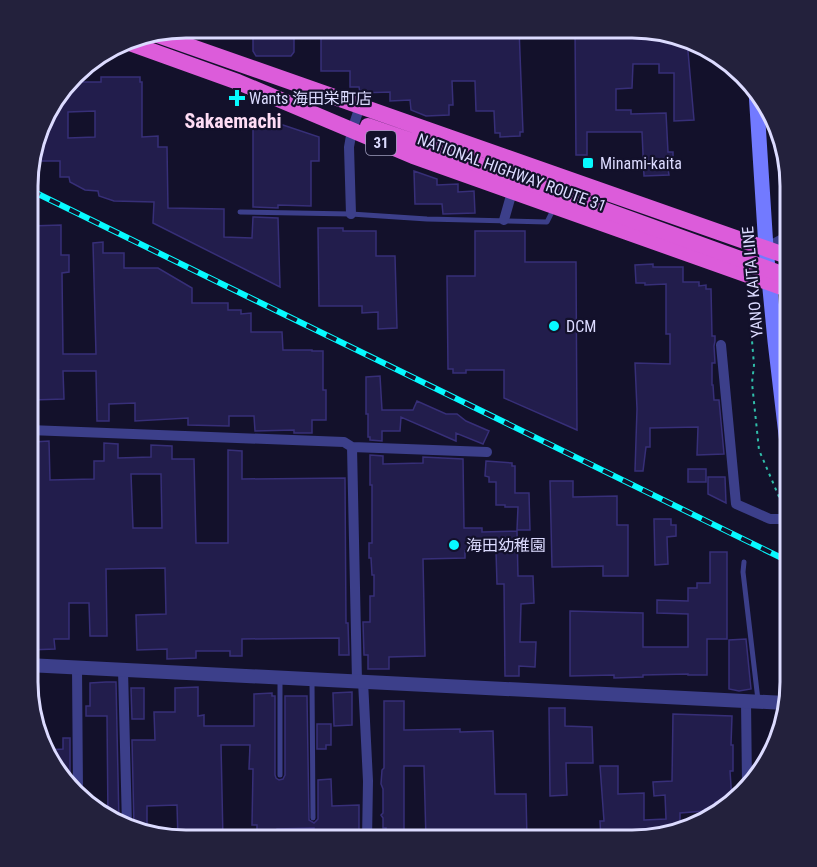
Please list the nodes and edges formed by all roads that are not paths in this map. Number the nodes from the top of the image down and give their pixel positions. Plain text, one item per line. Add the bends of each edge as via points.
1 (166, 39) edge
2 (137, 46) edge
3 (757, 108) edge
4 (355, 119) junction
5 (512, 192) junction
6 (555, 207) junction
7 (240, 212) dead end
8 (351, 214) junction
9 (504, 220) junction
10 (779, 241) edge
11 (766, 248) junction
12 (779, 253) edge
13 (779, 273) edge
14 (770, 284) junction
15 (779, 287) edge
16 (720, 345) dead end
17 (779, 375) edge
18 (38, 430) edge
19 (352, 447) junction
20 (487, 452) dead end
21 (779, 517) edge
22 (744, 562) dead end
23 (38, 665) edge
24 (76, 667) junction
25 (123, 670) junction
26 (280, 677) junction
27 (312, 679) junction
28 (360, 681) junction
29 (778, 699) edge
30 (752, 701) junction
31 (748, 773) edge
32 (280, 775) dead end
33 (78, 782) edge
34 (127, 817) edge
35 (313, 818) dead end
36 (367, 829) edge

1 - 4 highway, NATIONAL HIGHWAY ROUTE 31 / 31
2 - 4 highway
3 - 11 main road, YANO KAITA LINE
4 - 5 highway, NATIONAL HIGHWAY ROUTE 31 / 31 via 413,156
4 - 8 street via 350,147
4 - 11 highway, NATIONAL HIGHWAY ROUTE 31 / 31
4 - 13 highway, bridge
5 - 6 highway, NATIONAL HIGHWAY ROUTE 31 / 31
5 - 9 street
6 - 9 lane via 547,222
6 - 14 highway, NATIONAL HIGHWAY ROUTE 31 / 31
7 - 8 lane
8 - 9 lane
10 - 11 street
11 - 12 highway, NATIONAL HIGHWAY ROUTE 31 / 31
11 - 14 main road, YANO KAITA LINE
14 - 15 highway, NATIONAL HIGHWAY ROUTE 31 / 31
14 - 17 main road, YANO KAITA LINE
16 - 21 street via 736,504 770,519
18 - 19 street via 344,442
19 - 20 street
19 - 28 street
22 - 30 lane
23 - 24 street
24 - 25 street
24 - 33 street
25 - 26 street
25 - 34 street
26 - 27 street
26 - 32 lane
27 - 28 street
27 - 35 lane
28 - 30 street
28 - 36 street via 368,781
29 - 30 street
30 - 31 street

